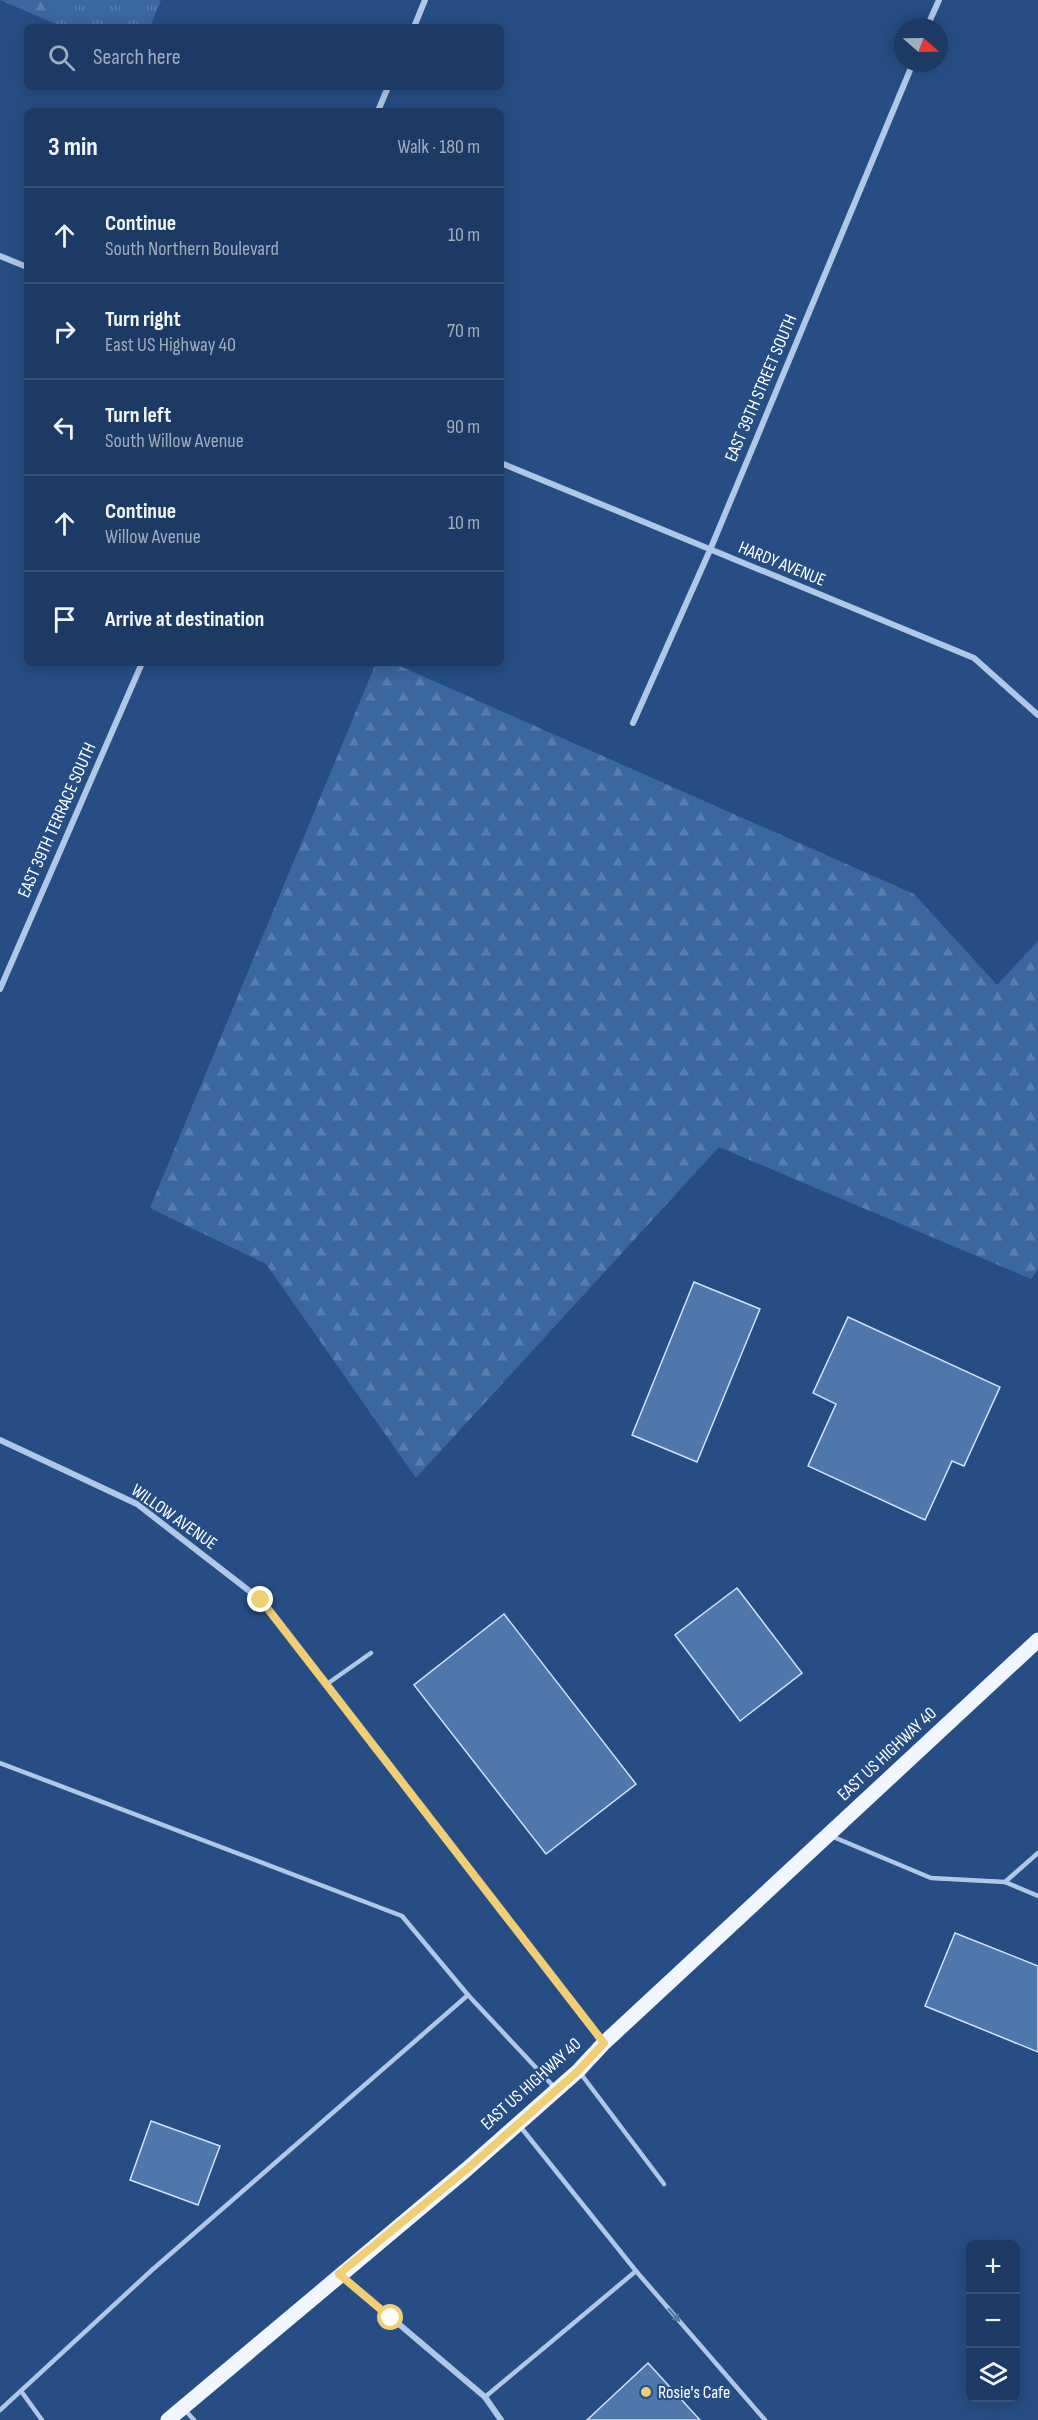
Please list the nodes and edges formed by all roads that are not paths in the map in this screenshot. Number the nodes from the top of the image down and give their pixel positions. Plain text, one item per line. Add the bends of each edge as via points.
1 (425, 0) edge
2 (939, 0) edge
3 (931, 18) edge
4 (415, 24) edge
5 (909, 72) edge
6 (387, 90) edge
7 (379, 108) edge
8 (0, 256) edge
9 (24, 266) edge
10 (504, 464) edge
11 (710, 550) junction
12 (141, 666) edge
13 (1038, 715) edge
14 (633, 723) dead end
15 (0, 989) edge
16 (0, 1440) edge
17 (1038, 1640) edge
18 (371, 1653) dead end
19 (327, 1684) junction
20 (0, 1763) edge
21 (828, 1834) junction
22 (1038, 1853) edge
23 (1005, 1882) junction
24 (1038, 1896) edge
25 (468, 1995) junction
26 (604, 2043) junction
27 (578, 2071) junction
28 (555, 2088) junction
29 (517, 2123) junction
30 (664, 2184) dead end
31 (636, 2271) junction
32 (339, 2274) junction
33 (21, 2391) junction
34 (485, 2397) junction
35 (183, 2408) junction
36 (0, 2410) edge
37 (42, 2420) edge
38 (168, 2420) edge
39 (194, 2420) edge
40 (501, 2420) edge
41 (765, 2420) edge

1 - 4 street
2 - 3 street
5 - 11 street, EAST 39TH STREET SOUTH
6 - 7 street
8 - 9 street
10 - 11 street, HARDY AVENUE
11 - 13 street, HARDY AVENUE via 974,658
11 - 14 street, EAST 39TH STREET SOUTH
12 - 15 street, EAST 39TH TERRACE SOUTH
16 - 19 street, WILLOW AVENUE via 137,1504 261,1600
17 - 21 main road, EAST US HIGHWAY 40
18 - 19 lane
19 - 26 street, WILLOW AVENUE
20 - 25 lane via 402,1916
21 - 23 lane via 931,1878
21 - 26 main road, EAST US HIGHWAY 40
22 - 23 lane
23 - 24 lane
25 - 28 lane
25 - 33 lane via 152,2270
26 - 27 main road, EAST US HIGHWAY 40
27 - 28 main road, EAST US HIGHWAY 40
27 - 30 lane
28 - 29 main road, EAST US HIGHWAY 40
29 - 31 lane
29 - 32 main road, EAST US HIGHWAY 40
31 - 34 lane
31 -> 41 lane
32 - 34 street
32 - 35 main road, EAST US HIGHWAY 40
33 - 36 lane
33 - 37 lane
34 - 40 street
35 - 38 main road, EAST US HIGHWAY 40
35 - 39 lane

